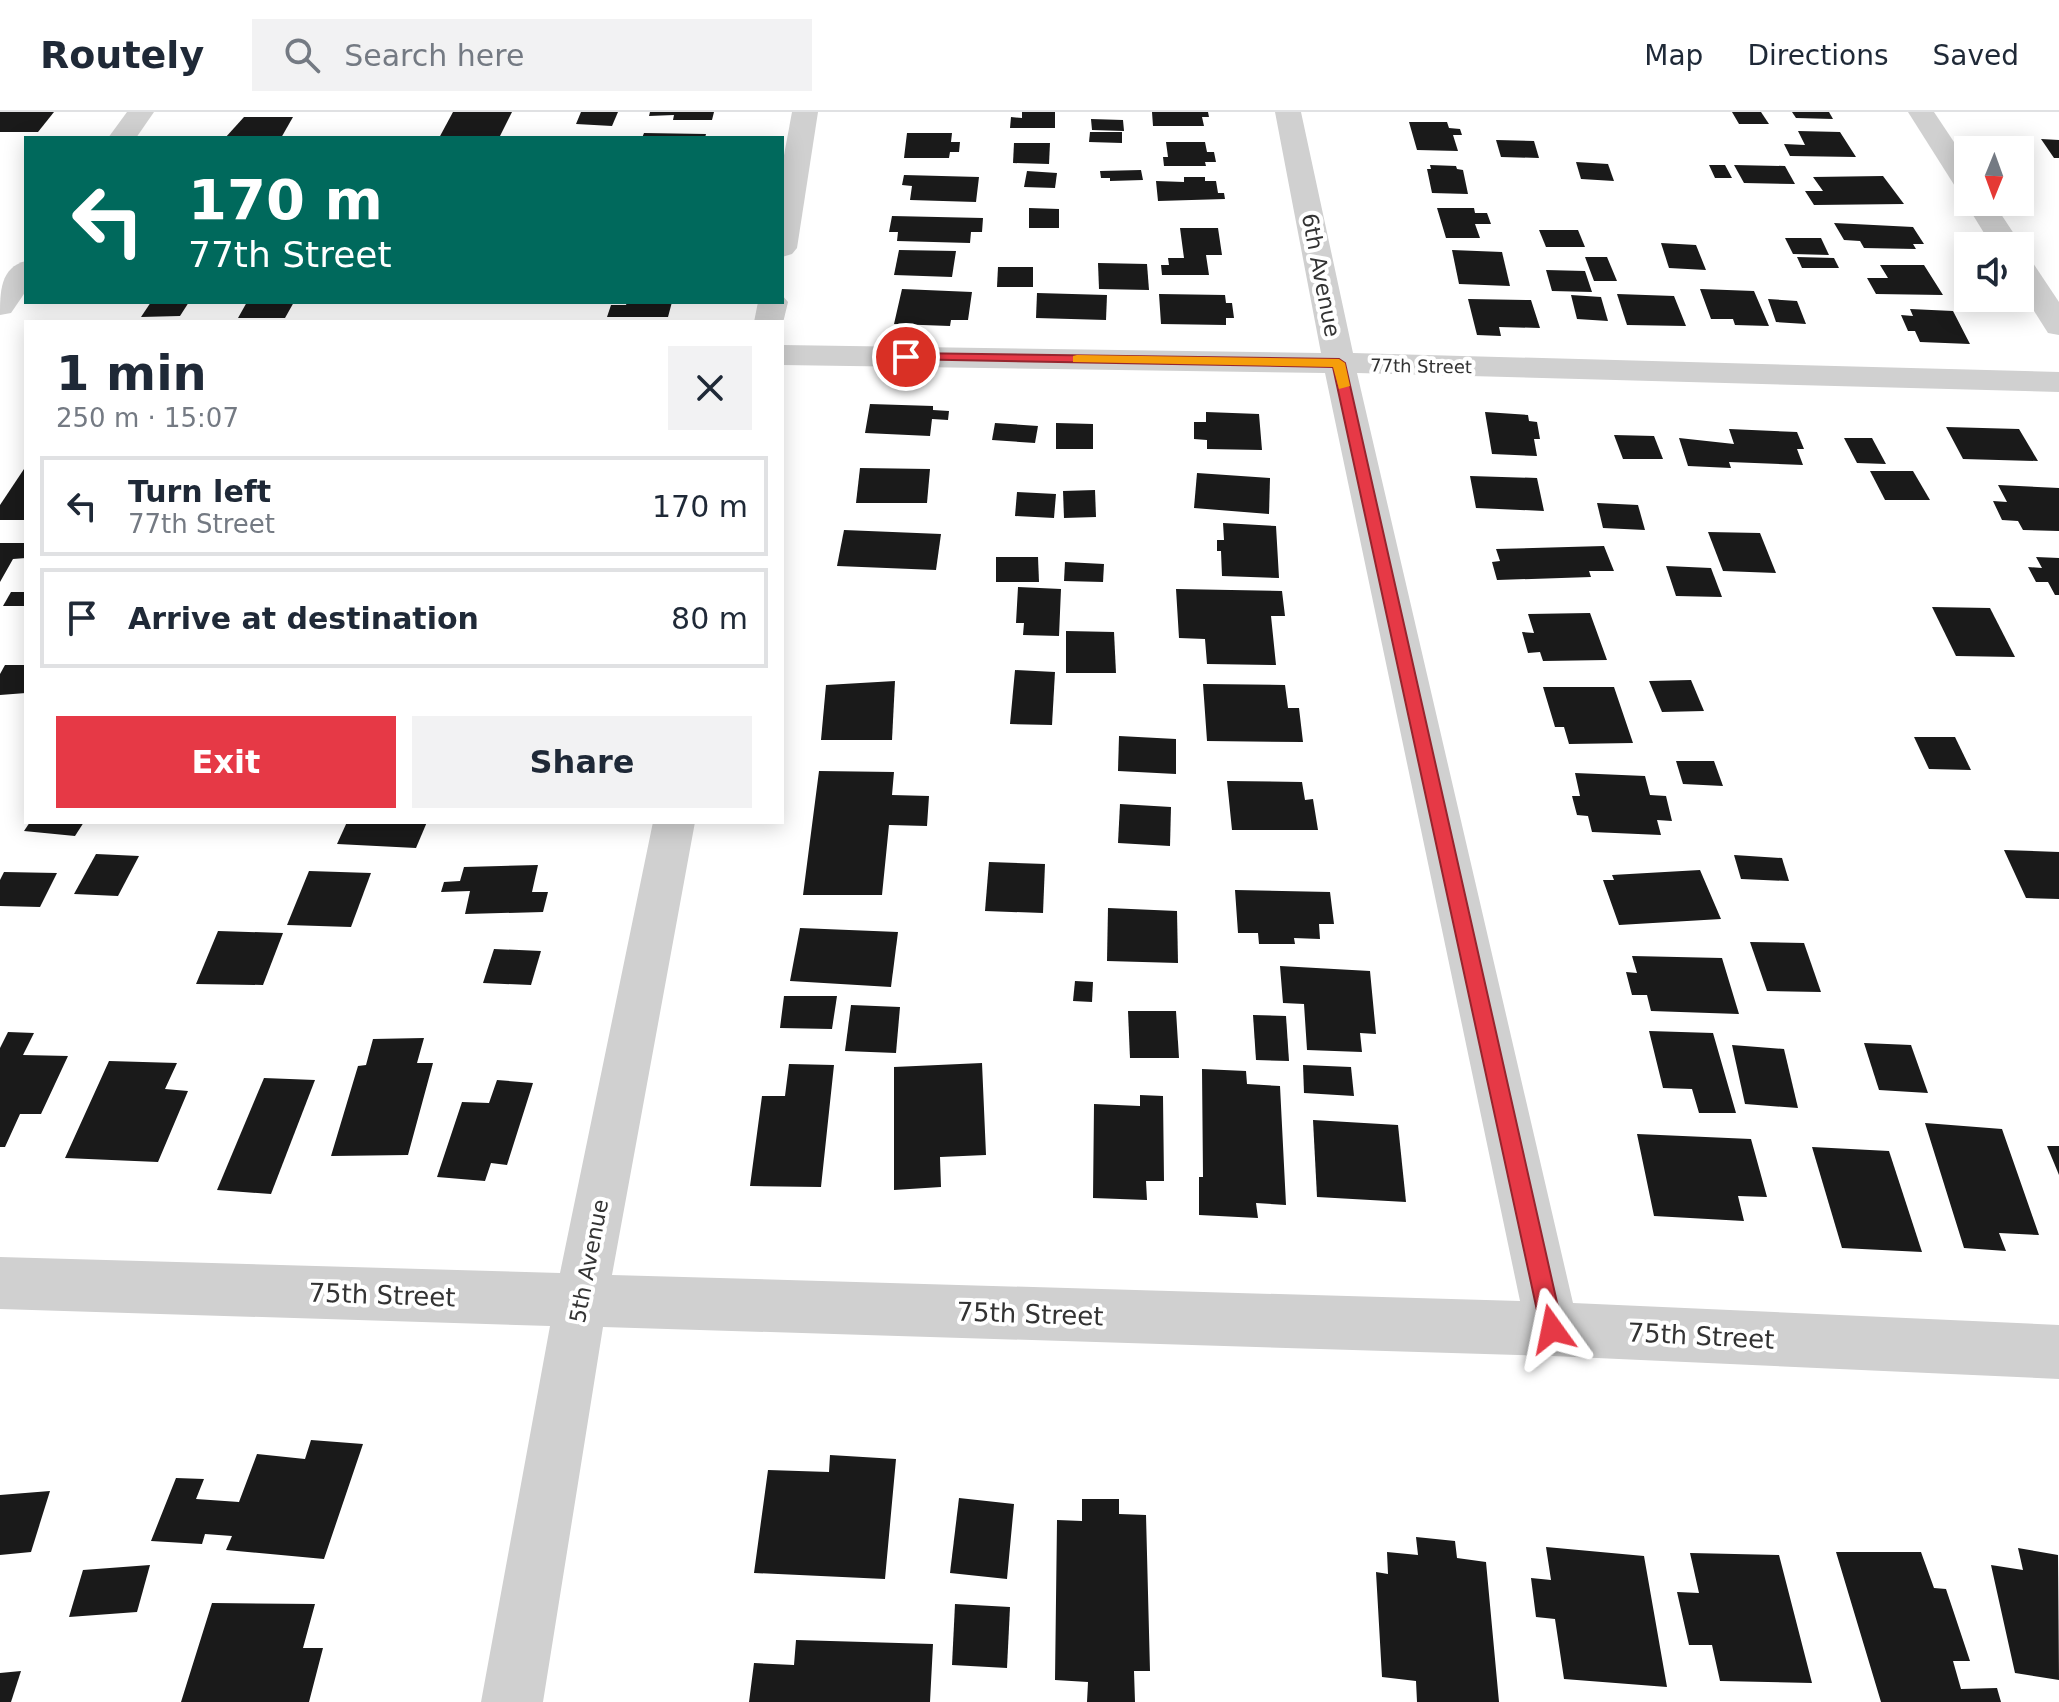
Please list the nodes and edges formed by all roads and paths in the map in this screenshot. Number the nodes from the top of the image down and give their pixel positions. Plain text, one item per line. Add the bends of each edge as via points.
1 (141, 112) edge
2 (805, 112) edge
3 (1288, 112) edge
4 (1921, 112) edge
5 (123, 136) edge
6 (1954, 163) edge
7 (784, 236) edge
8 (24, 273) edge
9 (2034, 288) edge
10 (0, 306) edge
11 (2059, 326) edge
12 (784, 355) edge
13 (1339, 363) junction
14 (2059, 382) edge
15 (674, 824) edge
16 (0, 1283) edge
17 (581, 1301) junction
18 (1552, 1329) junction
19 (2059, 1352) edge
20 (512, 1702) edge

1 - 5 street
2 - 7 street
3 - 13 street, 6th Avenue
4 - 6 street
8 - 10 street
9 - 11 street
12 - 13 street, 77th Street
13 - 14 street, 77th Street
13 - 18 street, 6th Avenue
15 - 17 street, 5th Avenue
16 - 17 street, 75th Street
17 - 18 street, 75th Street
17 - 20 street, 5th Avenue
18 - 19 street, 75th Street

